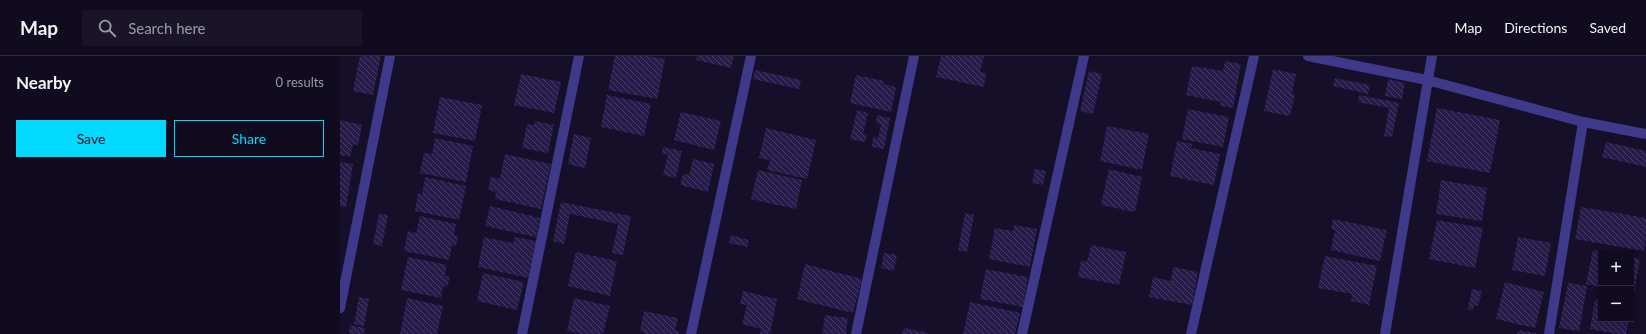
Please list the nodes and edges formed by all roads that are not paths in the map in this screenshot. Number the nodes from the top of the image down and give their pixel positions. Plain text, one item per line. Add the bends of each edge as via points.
1 (390, 56) edge
2 (579, 56) edge
3 (751, 56) edge
4 (914, 56) edge
5 (1084, 56) edge
6 (1254, 56) edge
7 (1308, 56) edge
8 (1432, 56) edge
9 (1427, 80) junction
10 (1583, 122) junction
11 (1646, 134) edge
12 (340, 308) edge
13 (522, 334) edge
14 (691, 334) edge
15 (856, 334) edge
16 (1022, 334) edge
17 (1191, 334) edge
18 (1385, 334) edge
19 (1549, 334) edge

1 - 12 street
2 - 13 street
3 - 14 street
4 - 15 street
5 - 16 street
6 - 17 street
7 - 9 street
8 - 9 street
9 - 10 street
9 - 18 street
10 - 11 street
10 - 19 street

